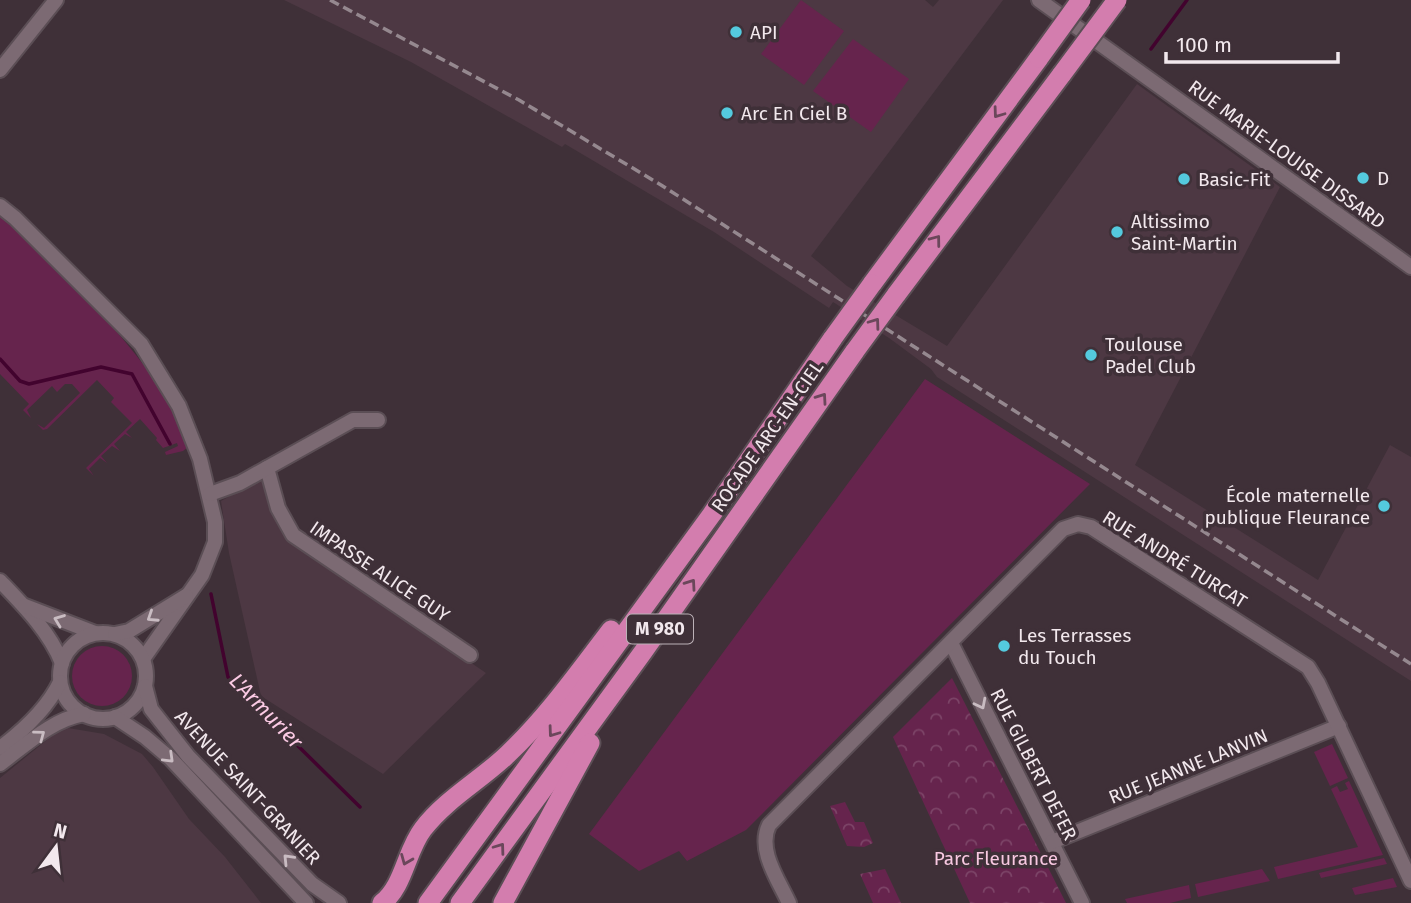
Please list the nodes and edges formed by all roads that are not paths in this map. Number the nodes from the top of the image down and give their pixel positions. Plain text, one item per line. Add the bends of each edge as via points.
1 (57, 0) edge
2 (1039, 0) edge
3 (1082, 0) edge
4 (1117, 0) edge
5 (0, 70) edge
6 (0, 199) edge
7 (0, 206) edge
8 (15, 218) junction
9 (1411, 267) edge
10 (378, 420) dead end
11 (267, 468) junction
12 (210, 494) junction
13 (722, 498) junction
14 (0, 581) edge
15 (187, 595) junction
16 (23, 605) junction
17 (95, 633) junction
18 (115, 634) junction
19 (951, 643) junction
20 (643, 652) junction
21 (470, 655) dead end
22 (143, 659) junction
23 (62, 663) junction
24 (60, 682) junction
25 (145, 686) junction
26 (84, 714) junction
27 (115, 717) junction
28 (1339, 726) junction
29 (0, 748) edge
30 (0, 764) edge
31 (1052, 842) junction
32 (1411, 881) edge
33 (306, 903) edge
34 (339, 903) edge
35 (382, 903) edge
36 (428, 903) edge
37 (460, 903) edge
38 (503, 903) edge
39 (789, 903) edge
40 (1082, 903) edge

1 - 5 street
2 - 9 street, RUE MARIE-LOUISE DISSARD
3 -> 13 highway, ROCADE ARC-EN-CIEL / M 980, bridge via 872,284
20 -> 4 highway, ROCADE ARC-EN-CIEL / M 980, bridge via 855,351
6 - 8 street
7 - 8 street
8 - 12 street via 141,344 193,436
10 - 11 street via 353,420
11 - 12 street
11 - 21 street, IMPASSE ALICE GUY via 278,508 293,535
12 - 15 street via 215,542 205,569
13 -> 35 highway via 708,502 550,711 508,755 424,828 397,884
13 -> 36 highway, ROCADE ARC-EN-CIEL / M 980
14 - 16 street
15 -> 18 street via 129,631
15 - 22 street
17 -> 16 street
16 - 23 street
17 - 18 street
17 - 23 street via 78,640
18 - 22 street via 132,643
19 - 28 street, RUE ANDRÉ TURCAT via 1063,529 1078,524 1091,527 1301,661 1313,674
19 -> 31 street, RUE GILBERT DEFER
19 - 39 street, RUE ANDRÉ TURCAT via 769,825 766,853
37 -> 20 highway, ROCADE ARC-EN-CIEL / M 980
20 - 38 highway via 641,665 601,723
22 - 25 street
23 - 24 street
24 - 26 street via 68,701
24 - 29 street via 41,710
25 - 27 street via 134,705
34 -> 25 street, AVENUE SAINT-GRANIER via 312,884 188,756 151,709
26 - 27 street via 99,719
30 -> 26 street via 52,726
27 -> 33 street, AVENUE SAINT-GRANIER via 170,759
28 - 31 street, RUE JEANNE LANVIN
28 - 32 street, RUE ANDRÉ TURCAT
31 - 40 street, RUE GILBERT DEFER

